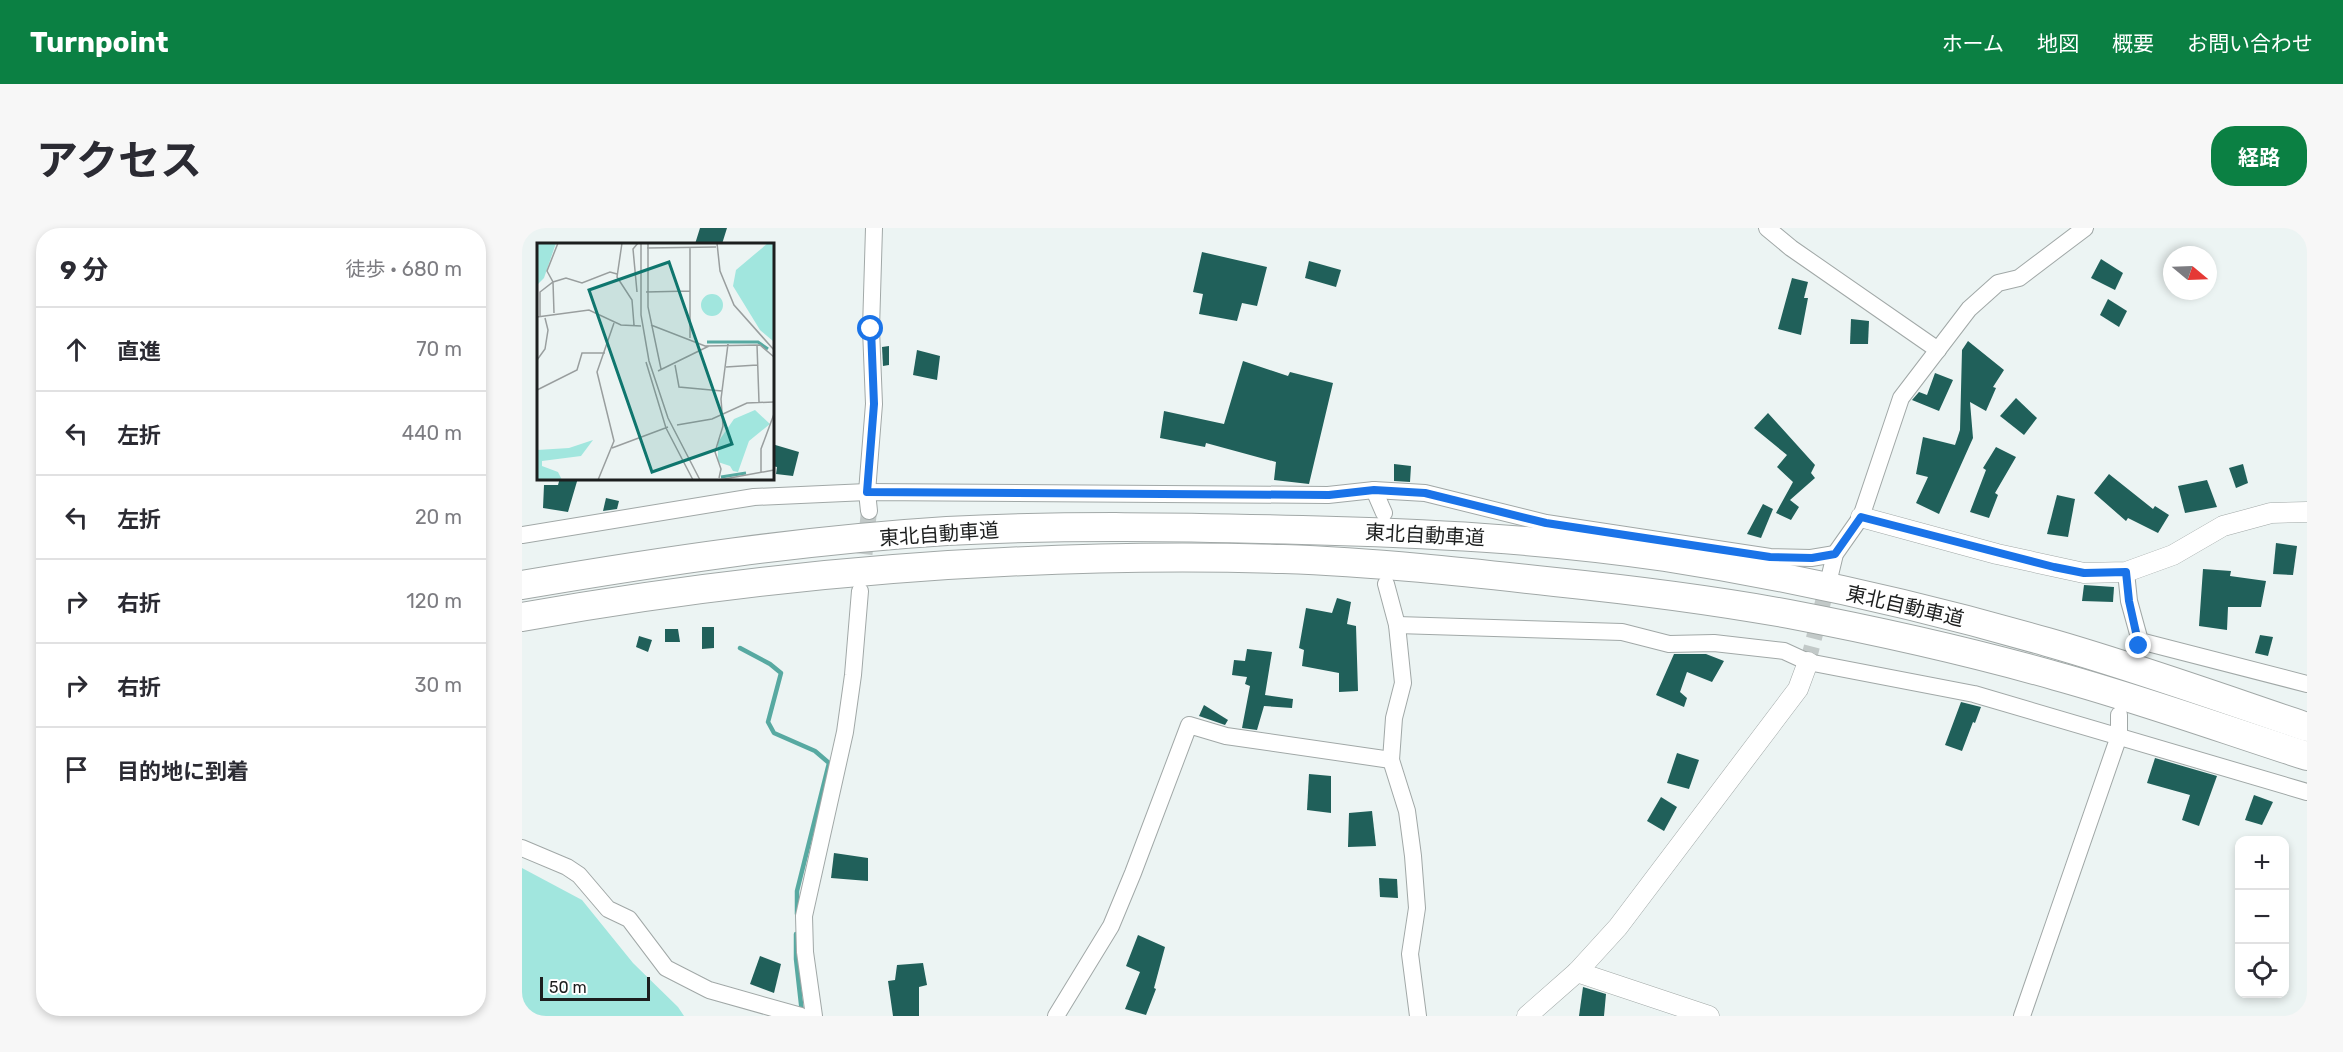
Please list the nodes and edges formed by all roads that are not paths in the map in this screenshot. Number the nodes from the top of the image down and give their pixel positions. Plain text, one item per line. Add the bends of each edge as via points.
1 (874, 228) edge
2 (1767, 228) edge
3 (2085, 228) edge
4 (1938, 350) junction
5 (1374, 490) junction
6 (867, 492) junction
7 (869, 511) tunnel mouth
8 (2307, 512) edge
9 (1384, 513) dead end
10 (1861, 517) junction
11 (522, 535) edge
12 (1835, 554) junction
13 (2126, 572) junction
14 (1830, 574) tunnel mouth
15 (1386, 584) dead end
16 (522, 585) edge
17 (860, 591) tunnel mouth
18 (522, 617) edge
19 (1396, 625) junction
20 (1808, 662) junction
21 (2307, 684) edge
22 (2119, 714) dead end
23 (2307, 727) edge
24 (2119, 736) junction
25 (2307, 756) edge
26 (1390, 760) junction
27 (2307, 792) edge
28 (522, 848) edge
29 (1577, 972) junction
30 (799, 1016) edge
31 (814, 1016) edge
32 (1056, 1016) edge
33 (1419, 1016) edge
34 (1527, 1016) edge
35 (1709, 1016) edge
36 (2022, 1016) edge

1 - 6 street via 874,404
2 - 4 street
3 - 4 street via 2019,278 1998,283 1969,309
4 - 10 street via 1901,398
5 - 6 street via 1329,495
5 - 9 street
5 - 12 street via 1425,493 1546,523 1770,557
6 - 7 street
6 - 11 street via 754,497
8 - 13 street via 2271,513 2223,526 2173,555
10 - 12 street
10 - 13 street via 2054,567 2084,573
12 - 14 street
13 - 21 street via 2140,643
15 - 19 street
16 - 23 highway, 東北自動車道 via 775,547 945,532 1167,526 1498,538 1663,557 1929,610 2049,642
17 - 31 street via 845,732 804,916
18 - 25 highway, 東北自動車道 via 756,581 1025,560 1286,559 1463,572 1644,591 1909,640 2057,676
19 - 20 street via 1622,632 1669,644 1714,643 1784,651
19 - 26 street via 1403,683 1394,717
20 - 24 street via 1974,694
20 - 29 street via 1798,689 1618,927
22 - 24 street
24 - 27 street
24 - 36 street
26 - 32 street via 1226,736 1189,725 1111,926
26 - 33 street via 1407,811 1413,856 1417,908 1410,954
28 - 30 street via 579,875 608,909 629,919 666,968 709,990
29 - 34 street
29 - 35 street

